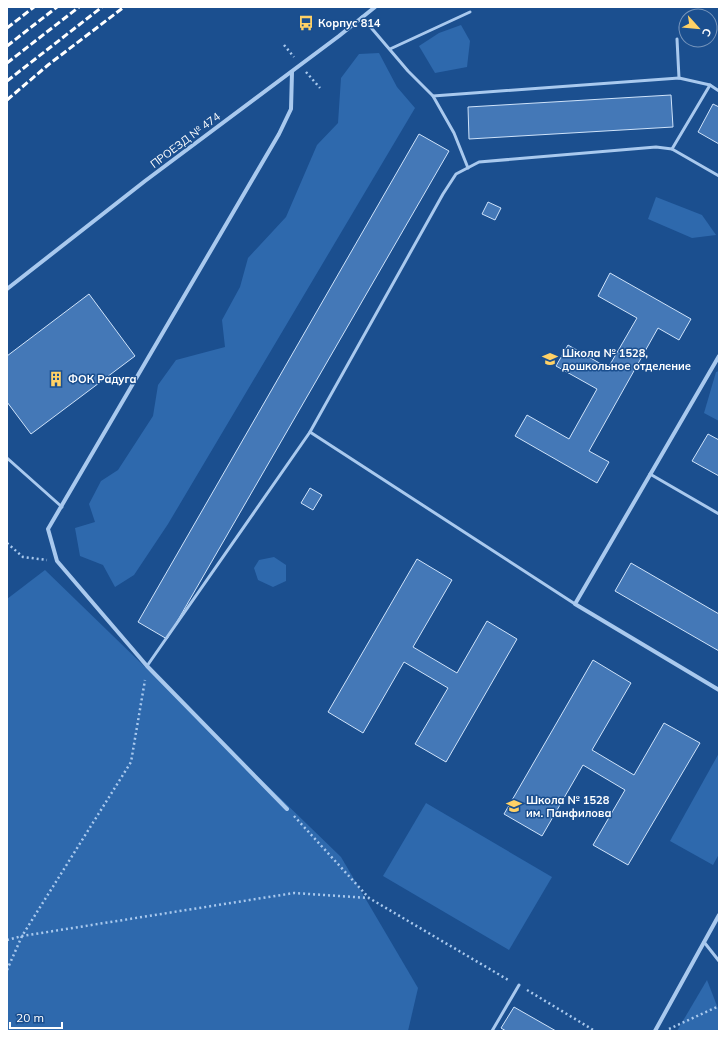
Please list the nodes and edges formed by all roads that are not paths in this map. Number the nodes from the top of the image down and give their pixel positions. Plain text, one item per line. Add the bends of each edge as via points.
1 (375, 7) edge
2 (470, 12) dead end
3 (362, 17) junction
4 (677, 39) dead end
5 (390, 49) junction
6 (292, 72) junction
7 (679, 78) junction
8 (710, 86) junction
9 (719, 91) edge
10 (433, 96) junction
11 (672, 149) junction
12 (468, 168) junction
13 (719, 176) edge
14 (7, 289) edge
15 (719, 356) edge
16 (310, 432) junction
17 (7, 458) edge
18 (650, 474) junction
19 (62, 507) junction
20 (719, 514) edge
21 (575, 604) junction
22 (147, 666) junction
23 (719, 690) edge
24 (287, 809) road end
25 (719, 915) edge
26 (704, 942) junction
27 (719, 961) edge
28 (519, 985) road end
29 (492, 1031) edge
30 (655, 1031) edge

1 - 3 street, ПРОЕЗД № 474
2 - 5 lane
3 - 5 lane
3 - 6 street, ПРОЕЗД № 474
4 - 7 lane
5 - 10 lane
6 - 14 street, ПРОЕЗД № 474 via 145,181
6 - 19 street via 291,109 280,134
7 - 8 lane
7 - 10 lane
8 - 9 lane
8 - 11 lane
10 - 12 lane via 454,133
11 - 12 lane via 656,147 487,161
11 - 13 lane
12 - 16 lane via 456,174 443,194
15 - 18 street
16 - 21 lane
16 - 22 lane
17 - 19 lane
18 - 20 lane
18 - 21 street
19 - 22 street via 48,530 57,561
21 - 23 street
22 - 24 street
25 - 26 street
26 - 27 lane
26 - 30 street
28 - 29 lane

